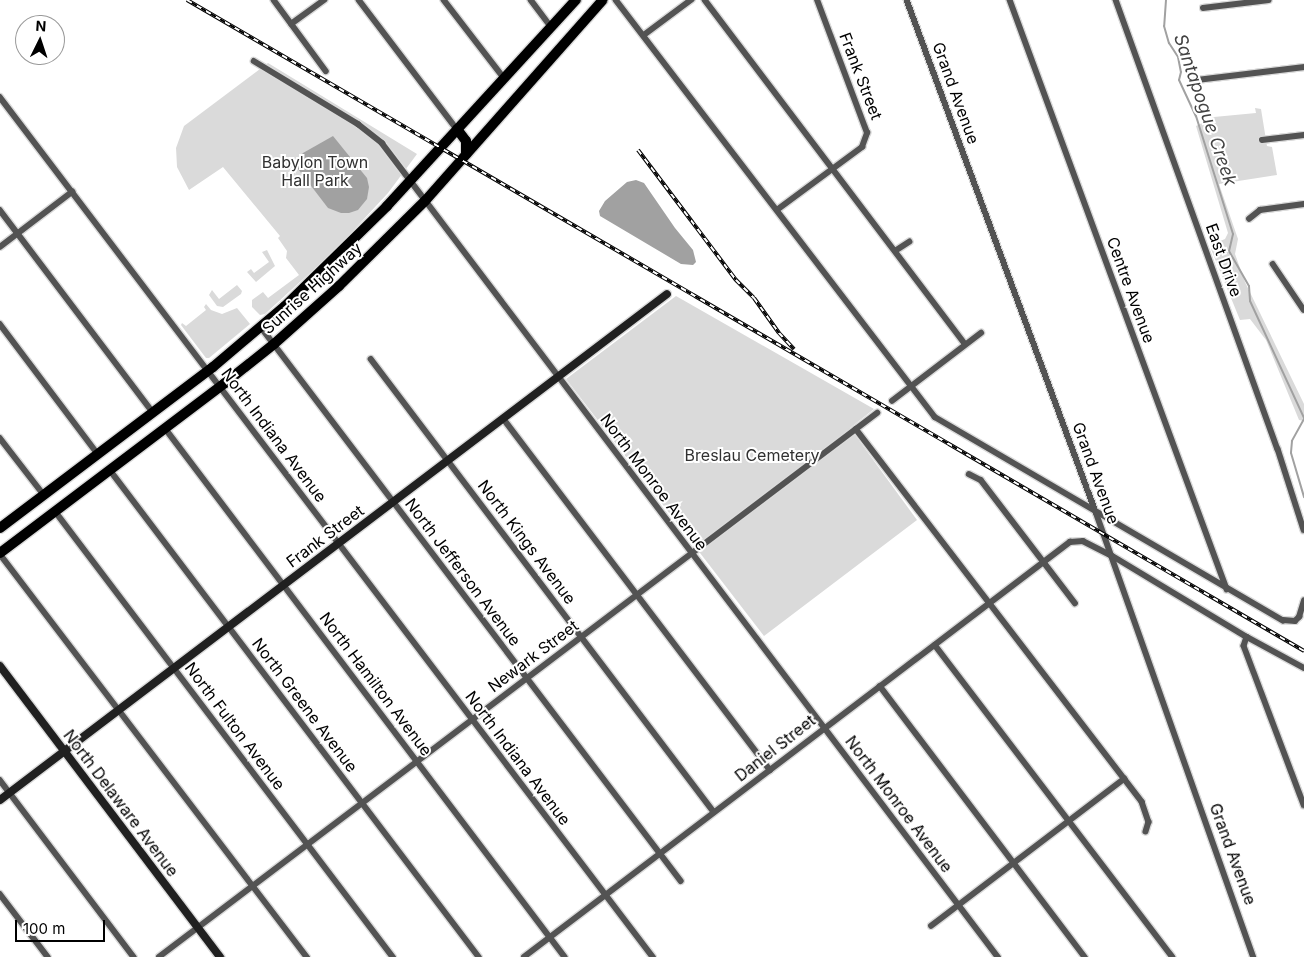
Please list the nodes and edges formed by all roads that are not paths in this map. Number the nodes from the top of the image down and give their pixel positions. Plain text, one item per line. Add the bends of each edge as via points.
1 (274, 0) edge
2 (324, 0) edge
3 (359, 0) edge
4 (444, 0) edge
5 (531, 0) edge
6 (576, 0) edge
7 (603, 0) edge
8 (616, 0) edge
9 (691, 0) edge
10 (705, 0) edge
11 (817, 0) edge
12 (907, 0) edge
13 (1010, 0) edge
14 (1116, 0) edge
15 (1269, 0) edge
16 (1203, 8) dead end
17 (291, 24) junction
18 (552, 28) junction
19 (644, 35) junction
20 (254, 61) dead end
21 (1304, 67) edge
22 (326, 71) dead end
23 (504, 78) junction
24 (1197, 80) dead end
25 (0, 97) edge
26 (457, 129) junction
27 (1304, 135) edge
28 (1262, 140) dead end
29 (466, 154) junction
30 (833, 169) junction
31 (410, 181) junction
32 (72, 192) junction
33 (424, 200) junction
34 (1304, 204) edge
35 (0, 210) edge
36 (777, 210) junction
37 (1248, 219) dead end
38 (18, 234) junction
39 (909, 242) dead end
40 (0, 247) edge
41 (895, 251) junction
42 (1273, 264) dead end
43 (667, 294) dead end
44 (1304, 310) edge
45 (0, 324) edge
46 (261, 327) junction
47 (981, 333) dead end
48 (274, 344) junction
49 (965, 344) junction
50 (371, 360) dead end
51 (208, 370) junction
52 (557, 377) junction
53 (220, 386) junction
54 (911, 386) junction
55 (892, 401) dead end
56 (153, 412) junction
57 (876, 413) dead end
58 (504, 418) junction
59 (165, 428) junction
60 (856, 429) junction
61 (0, 438) edge
62 (98, 454) junction
63 (447, 460) junction
64 (110, 470) junction
65 (969, 474) dead end
66 (44, 495) junction
67 (393, 503) junction
68 (55, 511) junction
69 (1096, 512) junction
70 (0, 528) edge
71 (1304, 530) edge
72 (339, 544) junction
73 (691, 553) junction
74 (0, 554) edge
75 (1111, 556) junction
76 (1044, 561) junction
77 (283, 585) junction
78 (1226, 589) junction
79 (637, 595) junction
80 (1304, 601) edge
81 (989, 603) junction
82 (1075, 603) dead end
83 (228, 627) junction
84 (582, 637) junction
85 (1247, 637) junction
86 (935, 645) junction
87 (0, 666) edge
88 (173, 668) junction
89 (1304, 668) edge
90 (527, 678) junction
91 (880, 686) junction
92 (118, 709) junction
93 (472, 720) junction
94 (824, 728) junction
95 (64, 751) junction
96 (417, 761) junction
97 (770, 770) junction
98 (1124, 779) junction
99 (0, 780) edge
100 (10, 793) junction
101 (0, 800) edge
102 (363, 804) junction
103 (1304, 805) edge
104 (714, 812) junction
105 (1068, 820) junction
106 (1146, 832) dead end
107 (308, 845) junction
108 (659, 854) junction
109 (1013, 862) junction
110 (681, 881) dead end
111 (253, 885) junction
112 (0, 894) edge
113 (606, 895) junction
114 (958, 905) junction
115 (931, 926) dead end
116 (198, 928) junction
117 (550, 937) junction
118 (48, 957) edge
119 (134, 957) edge
120 (159, 957) edge
121 (220, 957) edge
122 (307, 957) edge
123 (393, 957) edge
124 (479, 957) edge
125 (524, 957) edge
126 (565, 957) edge
127 (653, 957) edge
128 (998, 957) edge
129 (1085, 957) edge
130 (1173, 957) edge
131 (1254, 957) edge

1 - 17 street
2 - 17 street
3 - 26 street
4 - 23 street
5 - 18 street
6 - 18 highway, Sunrise Highway
7 - 29 highway, Sunrise Highway
8 - 19 street
9 - 19 street
10 - 30 street
11 - 30 street, Frank Street via 867,129 862,148
12 - 69 street, Grand Avenue
13 - 78 street, Centre Avenue
14 - 71 street, East Drive via 1278,449
15 - 16 street
17 - 22 street
18 - 23 highway, Sunrise Highway
19 - 36 street
20 - 31 street, North Monroe Avenue via 365,128 382,143
21 - 24 street
23 - 26 highway, Sunrise Highway
25 - 32 street, North Indiana Avenue
26 - 29 highway via 466,141
26 - 31 highway, Sunrise Highway
27 - 28 street
29 - 33 highway, Sunrise Highway
30 - 36 street, Frank Street
30 - 41 street
31 - 33 street, North Monroe Avenue
31 - 46 highway, Sunrise Highway via 324,270
32 - 38 street
32 - 51 street, North Indiana Avenue
33 - 48 highway, Sunrise Highway via 351,276
33 - 52 street, North Monroe Avenue
34 - 37 street via 1260,210
35 - 38 street
36 - 54 street
38 - 40 street
38 - 56 street
39 - 41 street
41 - 49 street
42 - 44 street
43 - 52 street, Frank Street
45 - 62 street
46 - 48 street, North Jefferson Avenue
46 - 51 highway, Sunrise Highway
47 - 49 street
48 - 53 highway, Sunrise Highway
48 - 67 street, North Jefferson Avenue
49 - 54 street
50 - 63 street, North Kings Avenue
51 - 53 street, North Indiana Avenue
51 - 56 highway, Sunrise Highway
52 - 58 street, Frank Street
52 - 73 street, North Monroe Avenue
53 - 59 highway, Sunrise Highway
53 - 72 street, North Indiana Avenue
54 - 55 street
54 - 69 street via 935,417
56 - 62 highway, Sunrise Highway
57 - 60 street, Newark Street
58 - 63 street, Frank Street
58 - 79 street
59 - 64 highway, Sunrise Highway
59 - 77 street, North Hamilton Avenue
60 - 73 street, Newark Street
60 - 81 street
61 - 66 street
62 - 66 highway, Sunrise Highway
63 - 67 street, Frank Street
63 - 84 street, North Kings Avenue
64 - 68 highway, Sunrise Highway
64 - 83 street, North Greene Avenue
65 - 76 street via 981,480
66 - 70 highway, Sunrise Highway
67 - 72 street, Frank Street
67 - 90 street, North Jefferson Avenue
68 - 74 highway, Sunrise Highway
68 - 88 street, North Fulton Avenue
69 - 75 street, Grand Avenue
69 - 78 street
72 - 77 street, Frank Street
72 - 93 street, North Indiana Avenue
73 - 79 street, Newark Street
73 - 94 street, North Monroe Avenue
74 - 92 street
75 - 76 street, Daniel Street via 1073,540
75 - 85 street
75 - 131 street, Grand Avenue
76 - 81 street, Daniel Street
76 - 82 street
77 - 83 street, Frank Street
77 - 96 street, North Hamilton Avenue
78 - 80 street via 1290,622 1299,617
79 - 84 street, Newark Street
79 - 97 street
81 - 86 street, Daniel Street
81 - 98 street
83 - 88 street, Frank Street
83 - 102 street, North Greene Avenue
84 - 90 street, Newark Street
84 - 104 street, North Kings Avenue
85 - 89 street
85 - 103 street via 1244,646
86 - 91 street, Daniel Street
86 - 105 street
87 - 95 street, North Delaware Avenue
88 - 92 street, Frank Street
88 - 107 street, North Fulton Avenue
90 - 93 street, Newark Street
90 - 108 street, North Jefferson Avenue
91 - 94 street, Daniel Street
91 - 109 street
92 - 95 street, Frank Street
92 - 111 street
93 - 96 street, Newark Street
93 - 113 street, North Indiana Avenue
94 - 97 street, Daniel Street
94 - 114 street, North Monroe Avenue
95 - 100 street, Frank Street
95 - 116 street, North Delaware Avenue
96 - 102 street, Newark Street
96 - 117 street, North Hamilton Avenue
97 - 104 street, Daniel Street
98 - 105 street
98 - 106 street via 1142,802 1148,822
99 - 100 street
100 - 101 street, Frank Street
100 - 119 street
102 - 107 street, Newark Street
102 - 124 street, North Greene Avenue
104 - 108 street, Daniel Street
105 - 109 street
105 - 130 street
107 - 111 street, Newark Street
107 - 123 street, North Fulton Avenue
108 - 110 street, North Jefferson Avenue
108 - 113 street, Daniel Street
109 - 114 street
109 - 129 street
111 - 116 street, Newark Street
111 - 122 street
112 - 118 street
113 - 117 street, Daniel Street
113 - 127 street, North Indiana Avenue
114 - 115 street
114 - 128 street, North Monroe Avenue
116 - 120 street, Newark Street
116 - 121 street, North Delaware Avenue
117 - 125 street, Daniel Street
117 - 126 street, North Hamilton Avenue

